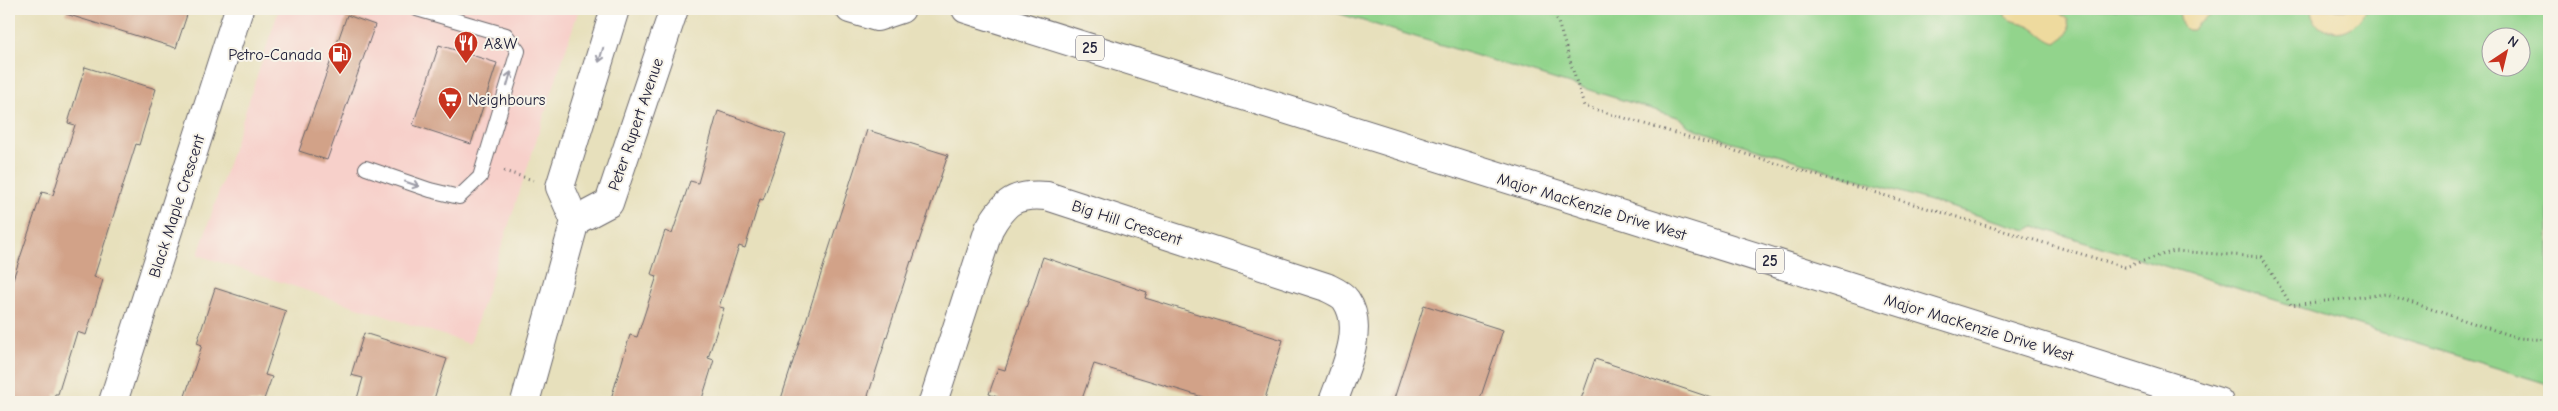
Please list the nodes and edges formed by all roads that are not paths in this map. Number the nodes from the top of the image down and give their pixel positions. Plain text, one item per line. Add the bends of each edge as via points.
1 (239, 9) edge
2 (417, 9) edge
3 (615, 9) edge
4 (674, 9) edge
5 (850, 9) edge
6 (900, 9) edge
7 (966, 9) edge
8 (366, 168) dead end
9 (575, 221) junction
10 (114, 402) edge
11 (525, 402) edge
12 (933, 402) edge
13 (1333, 402) edge
14 (2219, 402) edge

1 - 10 street, Black Maple Crescent
8 -> 2 lane via 458,197 480,177 518,51 506,35
3 -> 9 street via 560,187
4 - 9 street, Peter Rupert Avenue via 609,203
5 - 6 street via 877,17
7 - 14 street, Major MacKenzie Drive West / 25
9 - 11 street
12 - 13 street, Big Hill Crescent via 989,229 1002,208 1024,195 1056,199 1326,287 1346,299 1353,317 1352,346

